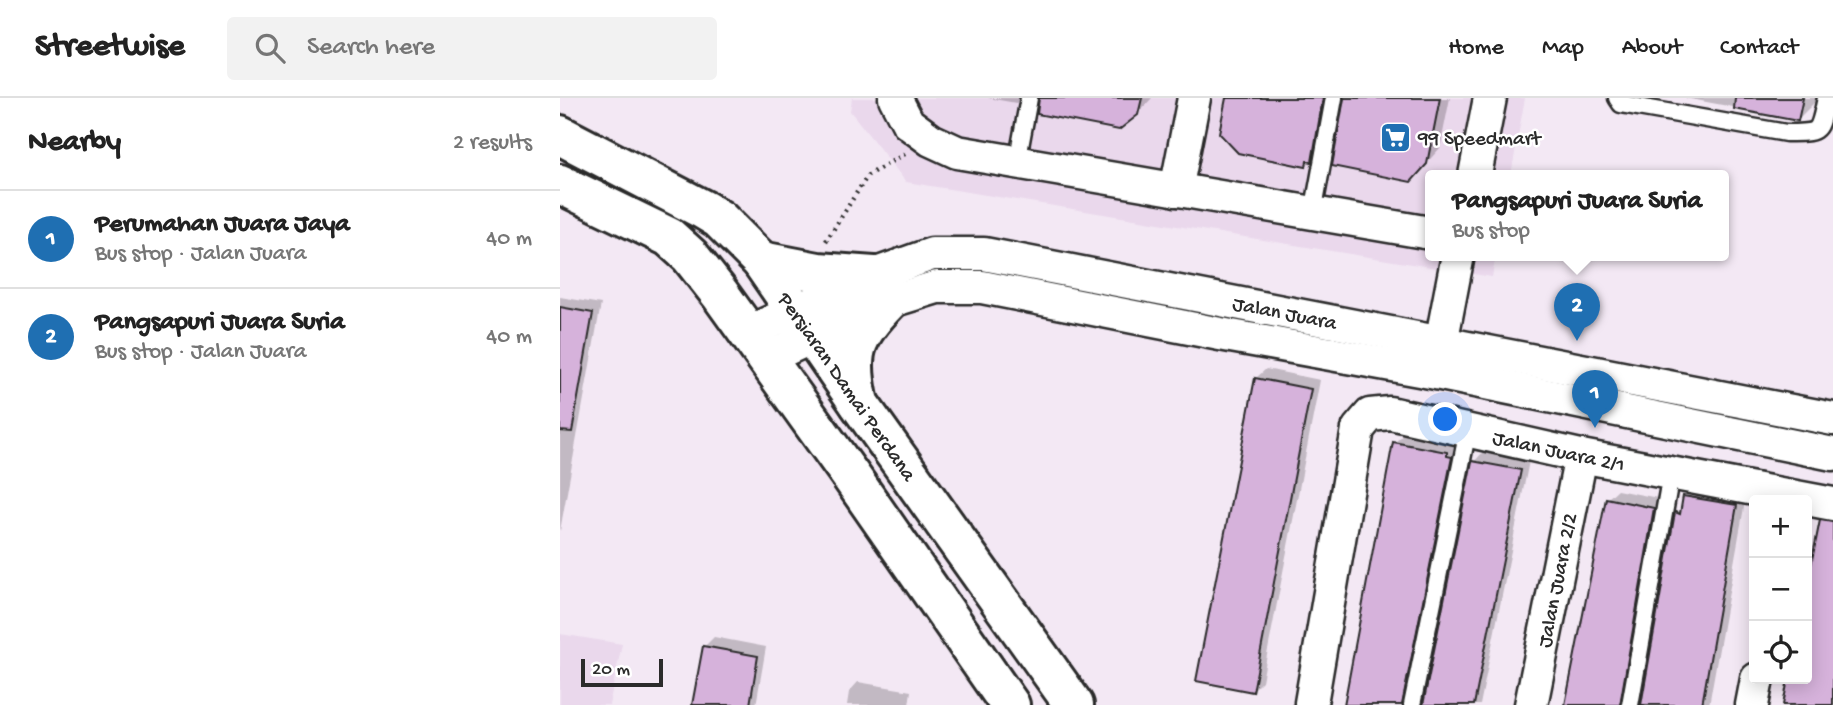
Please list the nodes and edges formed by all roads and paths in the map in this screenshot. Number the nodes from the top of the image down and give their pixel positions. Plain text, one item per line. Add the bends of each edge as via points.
1 (895, 98) edge
2 (1029, 98) edge
3 (1194, 98) edge
4 (1335, 98) edge
5 (1490, 98) edge
6 (1617, 98) edge
7 (1826, 98) edge
8 (560, 135) edge
9 (930, 140) junction
10 (1017, 163) junction
11 (1476, 170) edge
12 (560, 184) edge
13 (1176, 190) junction
14 (1313, 213) junction
15 (1425, 232) edge
16 (826, 241) dead end
17 (761, 261) junction
18 (1457, 261) edge
19 (881, 289) junction
20 (804, 324) junction
21 (1440, 342) junction
22 (757, 345) junction
23 (1436, 373) junction
24 (860, 405) junction
25 (1819, 416) edge
26 (1468, 430) junction
27 (1798, 447) junction
28 (1833, 454) edge
29 (1581, 456) junction
30 (1671, 474) junction
31 (1769, 495) edge
32 (1789, 495) edge
33 (1812, 502) edge
34 (1833, 504) edge
35 (1756, 684) edge
36 (1311, 703) dead end
37 (1010, 705) edge
38 (1074, 705) edge
39 (1412, 705) edge
40 (1531, 705) edge
41 (1630, 705) edge
42 (1752, 705) edge

1 - 9 street via 908,123
2 - 10 lane
3 - 13 street
4 - 14 lane
5 - 11 street
6 - 7 lane via 1622,104 1786,133 1816,131
8 - 17 main road, Persiaran Damai Perdana via 719,219
9 - 10 street via 957,152
9 - 16 path via 868,175
10 - 13 street
12 - 22 main road via 669,237 690,256
13 - 14 street
14 - 15 street
17 - 19 main road
17 - 20 main road, Persiaran Damai Perdana
18 - 21 street
19 - 20 street, Jalan Juara
19 - 21 street, Jalan Juara via 932,254 984,254
19 - 23 street, Jalan Juara via 982,286
19 - 24 main road via 855,349 852,372
20 - 22 street, Jalan Juara
20 - 24 main road, Persiaran Damai Perdana
21 - 23 street
21 - 25 street, Jalan Juara
22 - 37 main road
23 - 27 street, Jalan Juara
24 - 38 main road, Persiaran Damai Perdana
25 - 27 street
26 - 29 street, Jalan Juara 2/1
26 - 36 street, Jalan Juara 2/1 via 1390,413 1370,415 1358,429
26 - 39 lane
27 - 28 street, Jalan Juara
27 - 32 street
29 - 30 street, Jalan Juara 2/1
29 - 40 street, Jalan Juara 2/2
30 - 31 street, Jalan Juara 2/1
30 - 41 lane
33 - 34 street, Jalan Juara 2/1
35 - 42 street

